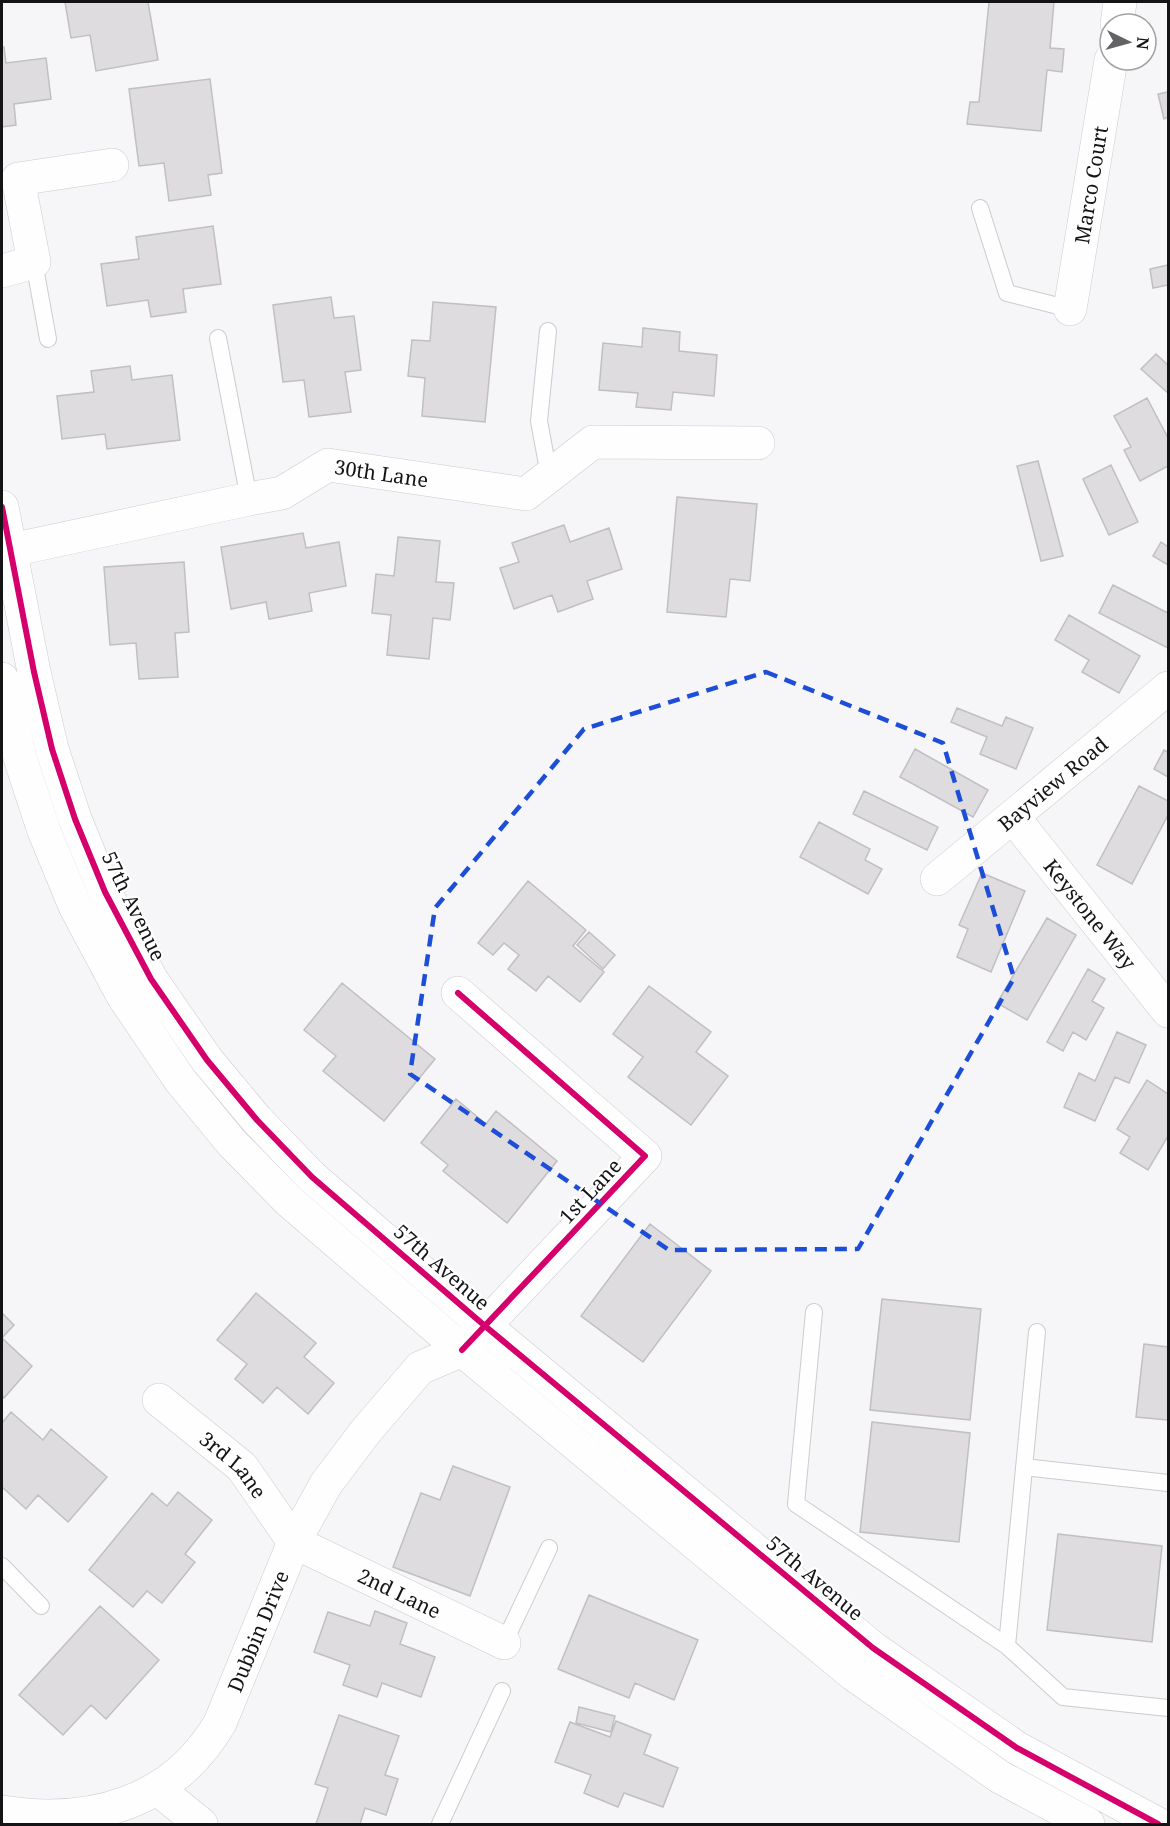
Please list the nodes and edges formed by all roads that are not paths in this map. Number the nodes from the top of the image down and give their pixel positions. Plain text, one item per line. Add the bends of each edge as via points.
1 (1109, 72) edge
2 (112, 165) dead end
3 (980, 208) dead end
4 (34, 262) junction
5 (2, 271) edge
6 (1070, 309) joint
7 (548, 331) dead end
8 (218, 338) dead end
9 (48, 339) dead end
10 (758, 443) dead end
11 (549, 475) junction
12 (249, 499) junction
13 (2, 507) edge
14 (6, 551) edge
15 (2, 680) edge
16 (1168, 688) edge
17 (1013, 817) junction
18 (937, 879) dead end
19 (458, 993) dead end
20 (1168, 1011) edge
21 (814, 1312) dead end
22 (485, 1326) junction
23 (1037, 1332) dead end
24 (462, 1350) junction
25 (159, 1401) dead end
26 (1024, 1467) junction
27 (1168, 1483) edge
28 (294, 1542) junction
29 (549, 1548) dead end
30 (2, 1566) edge
31 (41, 1606) dead end
32 (504, 1643) joint
33 (1006, 1646) junction
34 (502, 1691) dead end
35 (1168, 1708) edge
36 (159, 1791) junction
37 (2, 1812) edge
38 (113, 1819) edge
39 (201, 1824) edge
40 (440, 1824) edge
41 (1088, 1824) edge
42 (1158, 1824) edge

1 - 6 street, Marco Court
2 - 4 street via 18,179
3 - 6 lane via 1007,293
4 - 5 street
4 - 9 lane
7 - 11 lane via 539,421
8 - 12 lane
10 - 11 street, 30th Lane via 593,442
11 - 12 street, 30th Lane via 526,494 328,465 282,493
12 - 14 street, 30th Lane
13 - 14 street, 57th Avenue
14 - 22 street, 57th Avenue via 52,749 72,809 105,892 151,979 207,1060 257,1120 312,1177
15 - 24 street via 40,821 75,906 123,996 180,1080 232,1143 289,1201
16 - 17 street, Bayview Road
17 - 18 street, Bayview Road
17 - 20 street, Keystone Way
19 - 22 street, 1st Lane via 645,1156
21 - 33 lane via 796,1504
22 - 24 street, 1st Lane
22 - 42 street, 57th Avenue via 873,1648 1017,1748
23 - 26 lane
24 - 28 street, Dubbin Drive via 420,1368 326,1484
24 - 41 street via 853,1674 1000,1777
25 - 28 street, 3rd Lane via 242,1467
26 - 27 lane
26 - 33 lane
28 - 32 street, 2nd Lane
28 - 36 street, Dubbin Drive via 220,1724 195,1760
29 - 32 lane
30 - 31 lane
33 - 35 lane via 1063,1697
34 - 40 lane
36 - 38 street, Dubbin Drive
36 - 39 street
37 - 38 street, Dubbin Drive via 57,1822

